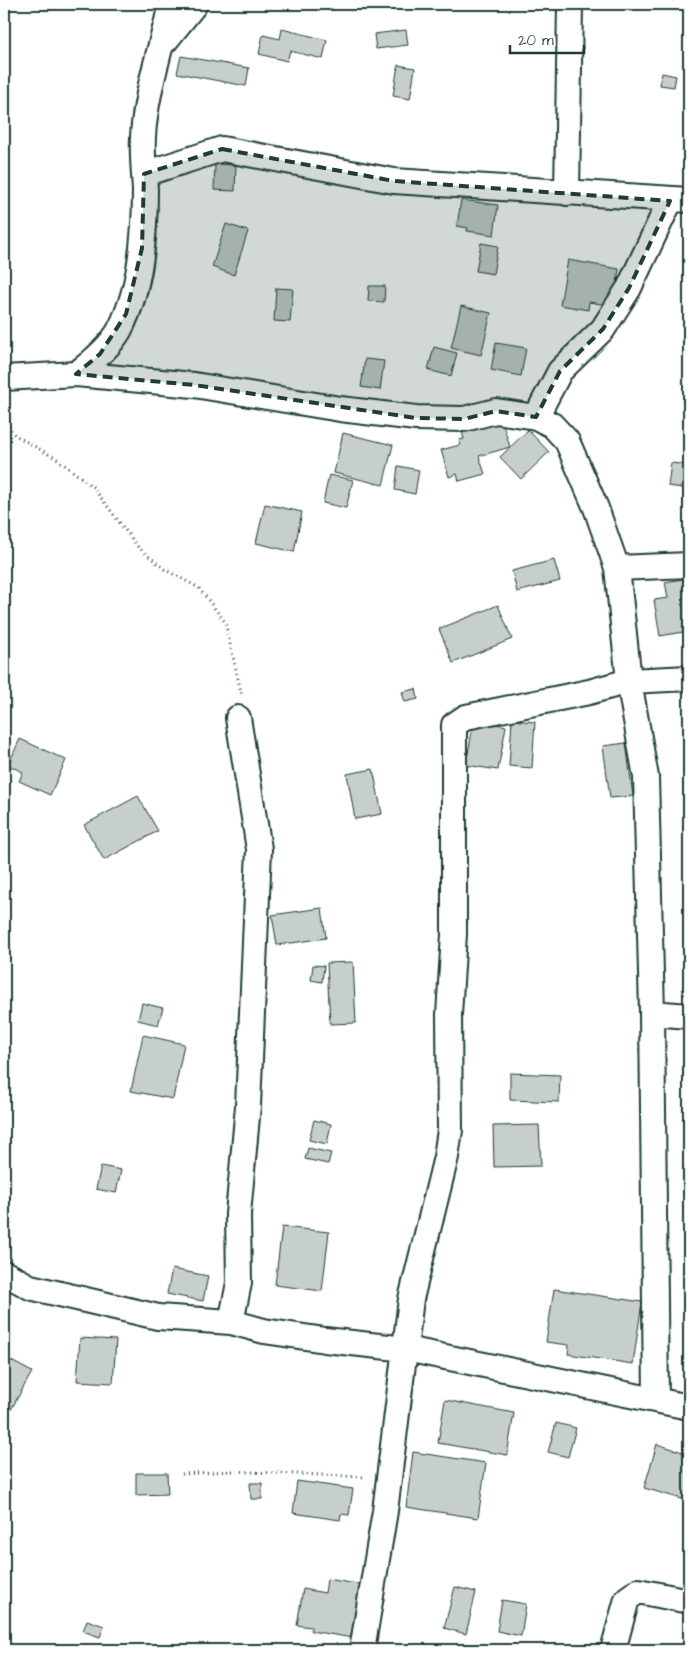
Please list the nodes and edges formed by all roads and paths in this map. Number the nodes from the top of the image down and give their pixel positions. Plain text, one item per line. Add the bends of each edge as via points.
1 (171, 4) edge
2 (195, 4) edge
3 (570, 4) edge
4 (162, 45) junction
5 (144, 174) junction
6 (567, 193) junction
7 (680, 200) edge
8 (76, 374) junction
9 (4, 378) edge
10 (536, 417) junction
11 (4, 422) edge
12 (689, 565) edge
13 (618, 568) junction
14 (689, 678) edge
15 (629, 681) junction
16 (238, 718) joint
17 (652, 1012) junction
18 (689, 1016) edge
19 (4, 1273) edge
20 (231, 1322) junction
21 (406, 1349) junction
22 (656, 1400) junction
23 (689, 1408) edge
24 (182, 1474) dead end
25 (388, 1478) junction
26 (689, 1601) edge
27 (362, 1650) edge
28 (613, 1650) edge

1 - 4 street
2 - 4 street
3 - 6 street
4 - 5 street via 143,136
5 - 6 street via 222,149 394,181
5 - 8 street via 142,248 126,314 118,331 100,354
6 - 7 street
7 - 10 street via 603,329 560,371
8 - 9 street
8 - 10 street via 194,385 416,418 464,419 496,411
10 - 13 street via 552,425 567,441
11 - 16 path via 15,435 57,459 93,487 138,547 164,569 199,588 224,622 243,693
12 - 13 street
13 - 15 street
14 - 15 street
15 - 17 street via 646,777
15 - 21 street via 466,718 454,725 450,1130 412,1299
16 - 20 street via 259,849 248,1106 238,1214 239,1283
17 - 18 street
17 - 22 street
19 - 20 street via 30,1287 158,1317
20 - 21 street via 325,1340
21 - 22 street
21 - 25 street
22 - 23 street
24 - 25 path via 231,1470
25 - 27 street
26 - 28 street via 638,1591 627,1599

